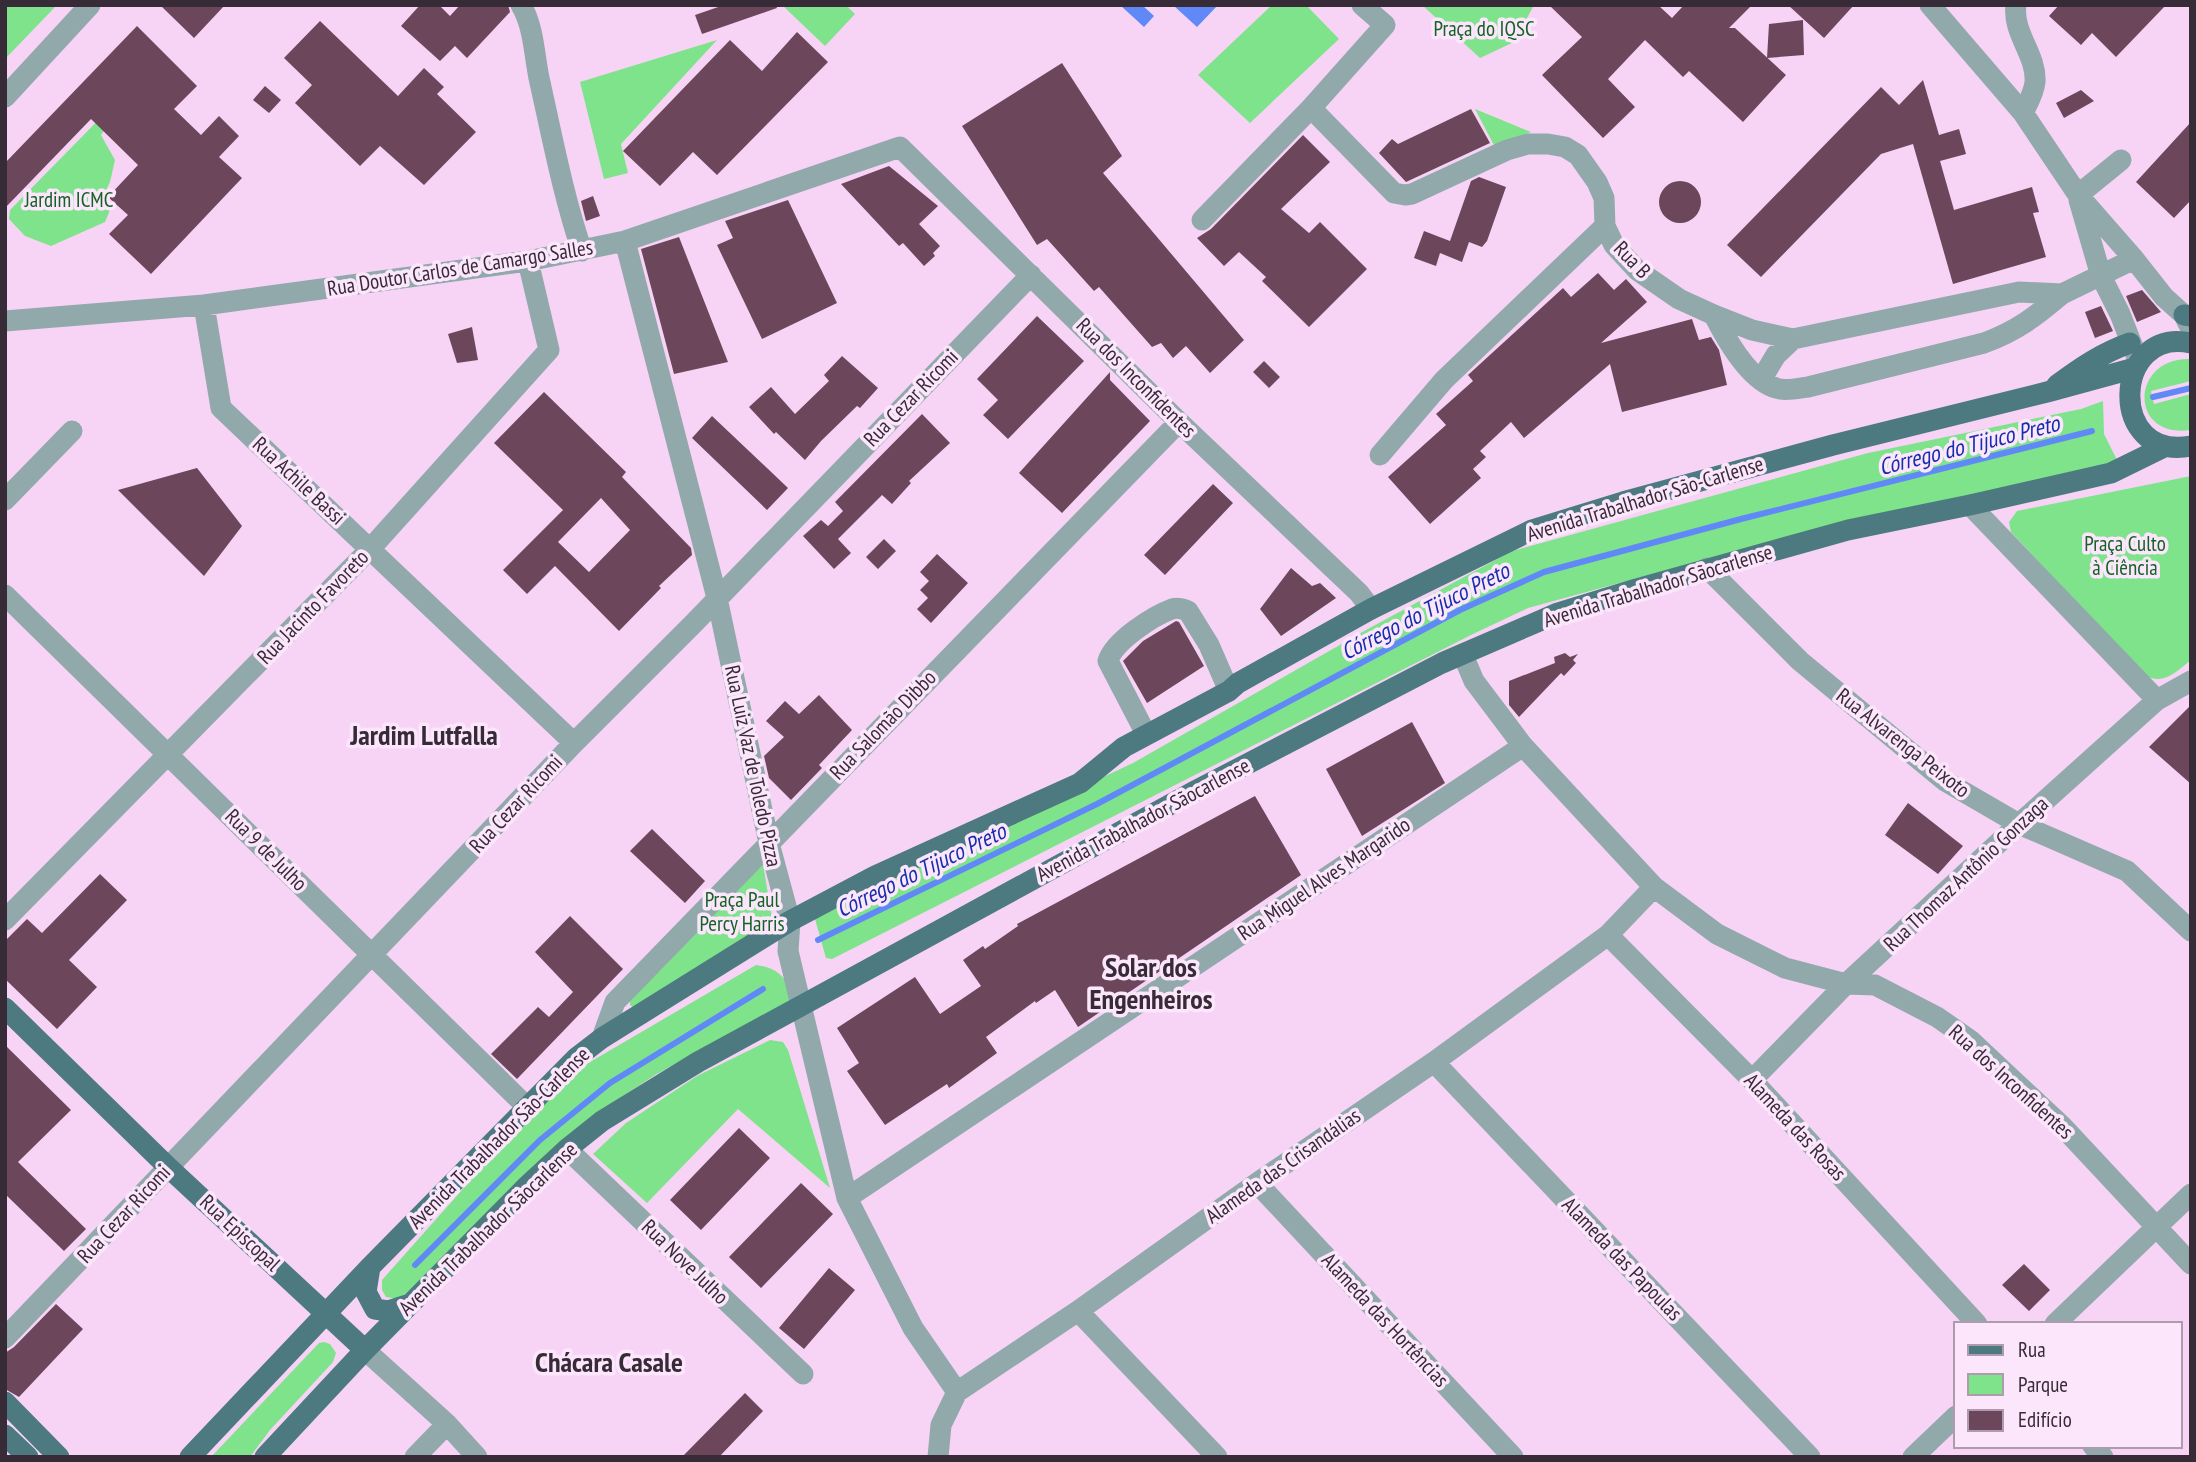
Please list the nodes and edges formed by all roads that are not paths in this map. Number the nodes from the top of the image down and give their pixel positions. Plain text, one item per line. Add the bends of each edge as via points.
1 (90, 5) edge
2 (521, 5) edge
3 (1362, 5) edge
4 (1930, 5) edge
5 (2016, 5) edge
6 (5, 97) edge
7 (1311, 108) junction
8 (2022, 113) junction
9 (900, 147) joint
10 (2121, 160) dead end
11 (2077, 195) junction
12 (1202, 220) dead end
13 (1605, 226) junction
14 (625, 241) junction
15 (582, 251) junction
16 (2134, 259) junction
17 (528, 261) junction
18 (1031, 275) junction
19 (2101, 276) junction
20 (2062, 294) junction
21 (204, 304) junction
22 (1714, 315) junction
23 (2188, 320) edge
24 (5, 321) edge
25 (1793, 339) junction
26 (2191, 343) edge
27 (2135, 358) junction
28 (1761, 380) junction
29 (1179, 422) junction
30 (72, 431) dead end
31 (2182, 447) edge
32 (1380, 455) dead end
33 (5, 500) edge
34 (1970, 505) junction
35 (371, 548) junction
36 (1707, 568) junction
37 (5, 595) edge
38 (717, 598) junction
39 (1371, 609) junction
40 (1463, 655) junction
41 (2191, 681) edge
42 (1229, 691) junction
43 (2157, 700) junction
44 (1146, 734) junction
45 (574, 743) junction
46 (1522, 746) junction
47 (169, 753) junction
48 (2019, 824) junction
49 (769, 843) junction
50 (1654, 887) junction
51 (5, 920) edge
52 (790, 920) junction
53 (2191, 932) edge
54 (1608, 935) junction
55 (373, 954) junction
56 (1846, 985) junction
57 (802, 1005) junction
58 (5, 1008) edge
59 (602, 1038) junction
60 (1434, 1062) junction
61 (1752, 1080) junction
62 (526, 1106) junction
63 (566, 1149) junction
64 (168, 1167) junction
65 (1257, 1183) junction
66 (2191, 1194) edge
67 (847, 1198) junction
68 (2156, 1227) junction
69 (2191, 1264) edge
70 (370, 1267) junction
71 (411, 1303) junction
72 (1078, 1311) junction
73 (327, 1313) junction
74 (1975, 1322) edge
75 (2057, 1322) edge
76 (5, 1338) edge
77 (365, 1350) junction
78 (803, 1374) dead end
79 (957, 1392) junction
80 (5, 1402) edge
81 (1954, 1418) edge
82 (447, 1424) junction
83 (5, 1435) edge
84 (28, 1457) edge
85 (60, 1457) edge
86 (190, 1457) edge
87 (265, 1457) edge
88 (415, 1457) edge
89 (477, 1457) edge
90 (938, 1457) edge
91 (1217, 1457) edge
92 (1513, 1457) edge
93 (1810, 1457) edge
94 (1913, 1457) edge

1 - 6 street
2 - 15 street via 528,17
3 - 7 street via 1385,25
4 - 8 street
5 - 8 street via 2015,18 2035,80
7 - 12 street
7 - 13 street, Rua B via 1397,195 1412,194 1507,150 1528,144 1565,146 1578,155 1597,182 1604,198
8 - 11 street
9 - 14 street, Rua Doutor Carlos de Camargo Salles
9 - 18 street, Rua dos Inconfidentes
10 - 11 street
11 - 16 street
11 - 19 street
13 - 22 street, Rua B via 1614,245 1637,271
13 - 32 street via 1444,380
14 - 15 street, Rua Doutor Carlos de Camargo Salles
14 - 38 street, Rua Luiz Vaz de Toledo Pizza
15 - 17 street, Rua Doutor Carlos de Camargo Salles
16 - 19 street, Rua B
16 - 23 street
17 - 21 street, Rua Doutor Carlos de Camargo Salles
17 - 35 street, Rua Jacinto Favoreto via 549,349
18 - 29 street, Rua dos Inconfidentes
18 - 38 street, Rua Cezar Ricomi
19 - 20 street, Rua B
19 - 27 street
20 - 25 street, Rua B via 2019,292
20 - 28 street via 2021,327 1984,343 1808,387 1780,389
21 - 24 street, Rua Doutor Carlos de Camargo Salles
21 - 35 street, Rua Achile Bassi via 221,408
22 - 25 street, Rua B
22 - 28 street via 1728,343
25 - 28 street via 1776,355
26 - 27 main road, Avenida Trabalhador São-Carlense via 2170,343
27 - 31 main road via 2128,391 2131,415 2151,439
27 - 39 main road, Avenida Trabalhador São-Carlense via 2047,392 1820,449 1532,530
29 - 39 street, Rua dos Inconfidentes
29 - 49 street, Rua Salomão Dibbo
30 - 33 street
31 - 34 main road, Avenida Trabalhador Sãocarlense via 2111,472
34 - 36 main road, Avenida Trabalhador Sãocarlense via 1848,530
34 - 43 street
35 - 45 street, Rua Achile Bassi
35 - 47 street, Rua Jacinto Favoreto
36 - 40 main road, Avenida Trabalhador Sãocarlense via 1558,613
36 - 48 street, Rua Alvarenga Peixoto via 1800,660 1945,781
37 - 47 street, Rua 9 de Julho
38 - 45 street, Rua Cezar Ricomi
38 - 49 street, Rua Luiz Vaz de Toledo Pizza
39 - 42 main road, Avenida Trabalhador São-Carlense
40 - 46 street, Rua dos Inconfidentes via 1475,681
40 - 57 main road, Avenida Trabalhador Sãocarlense via 1195,791
41 - 43 street, Rua Thomaz Antônio Gonzaga
42 - 44 main road, Avenida Trabalhador São-Carlense
42 - 44 street via 1188,611 1172,609 1145,623 1117,646 1108,661
43 - 48 street, Rua Thomaz Antônio Gonzaga
44 - 52 main road, Avenida Trabalhador São-Carlense via 1080,783
45 - 55 street, Rua Cezar Ricomi
46 - 50 street, Rua dos Inconfidentes
46 - 67 street, Rua Miguel Alves Margarido
47 - 51 street, Rua Jacinto Favoreto
47 - 55 street, Rua 9 de Julho
48 - 53 street, Rua Alvarenga Peixoto via 2127,871
48 - 56 street, Rua Thomaz Antônio Gonzaga
49 - 52 street, Rua Luiz Vaz de Toledo Pizza
49 - 59 street, Rua Salomão Dibbo via 615,1002
50 - 54 street, Alameda das Crisandálias
50 - 56 street, Rua dos Inconfidentes via 1717,934 1786,968
52 - 57 street, Rua Luiz Vaz de Toledo Pizza via 788,951
52 - 59 main road, Avenida Trabalhador São-Carlense
54 - 60 street, Alameda das Crisandálias
54 - 61 street, Alameda das Rosas
55 - 62 street, Rua 9 de Julho
55 - 64 street, Rua Cezar Ricomi
56 - 61 street, Rua Thomaz Antônio Gonzaga
56 - 68 street, Rua dos Inconfidentes via 1875,985 1970,1040 2062,1126
57 - 63 main road, Avenida Trabalhador Sãocarlense via 635,1100
57 - 67 street, Rua Luiz Vaz de Toledo Pizza
58 - 64 main road, Rua Episcopal
59 - 62 main road, Avenida Trabalhador São-Carlense
60 - 65 street, Alameda das Crisandálias
60 - 93 street, Alameda das Papoulas
61 - 74 street, Alameda das Rosas
62 - 70 main road, Avenida Trabalhador São-Carlense
63 - 71 main road, Avenida Trabalhador Sãocarlense
63 - 78 street, Rua Nove Julho
64 - 73 main road, Rua Episcopal
64 - 76 street, Rua Cezar Ricomi
65 - 72 street, Alameda das Crisandálias
65 - 92 street, Alameda das Hortências
66 - 68 street
67 - 79 street, Rua Luiz Vaz de Toledo Pizza via 913,1328
68 - 69 street, Rua dos Inconfidentes
68 - 75 street
70 - 71 main road via 366,1292 375,1309 388,1311
70 - 73 main road, Avenida Trabalhador São-Carlense
71 - 77 main road, Avenida Trabalhador Sãocarlense
72 - 79 street, Alameda das Crisandálias
72 - 91 street
73 - 77 main road, Rua Episcopal
73 - 86 main road, Avenida Trabalhador São-Carlense
77 - 82 street, Rua Episcopal
77 - 87 main road, Avenida Trabalhador Sãocarlense
79 - 90 street via 941,1425
80 - 85 main road
81 - 94 street
82 - 88 street
82 - 89 street, Rua Episcopal
83 - 84 main road

